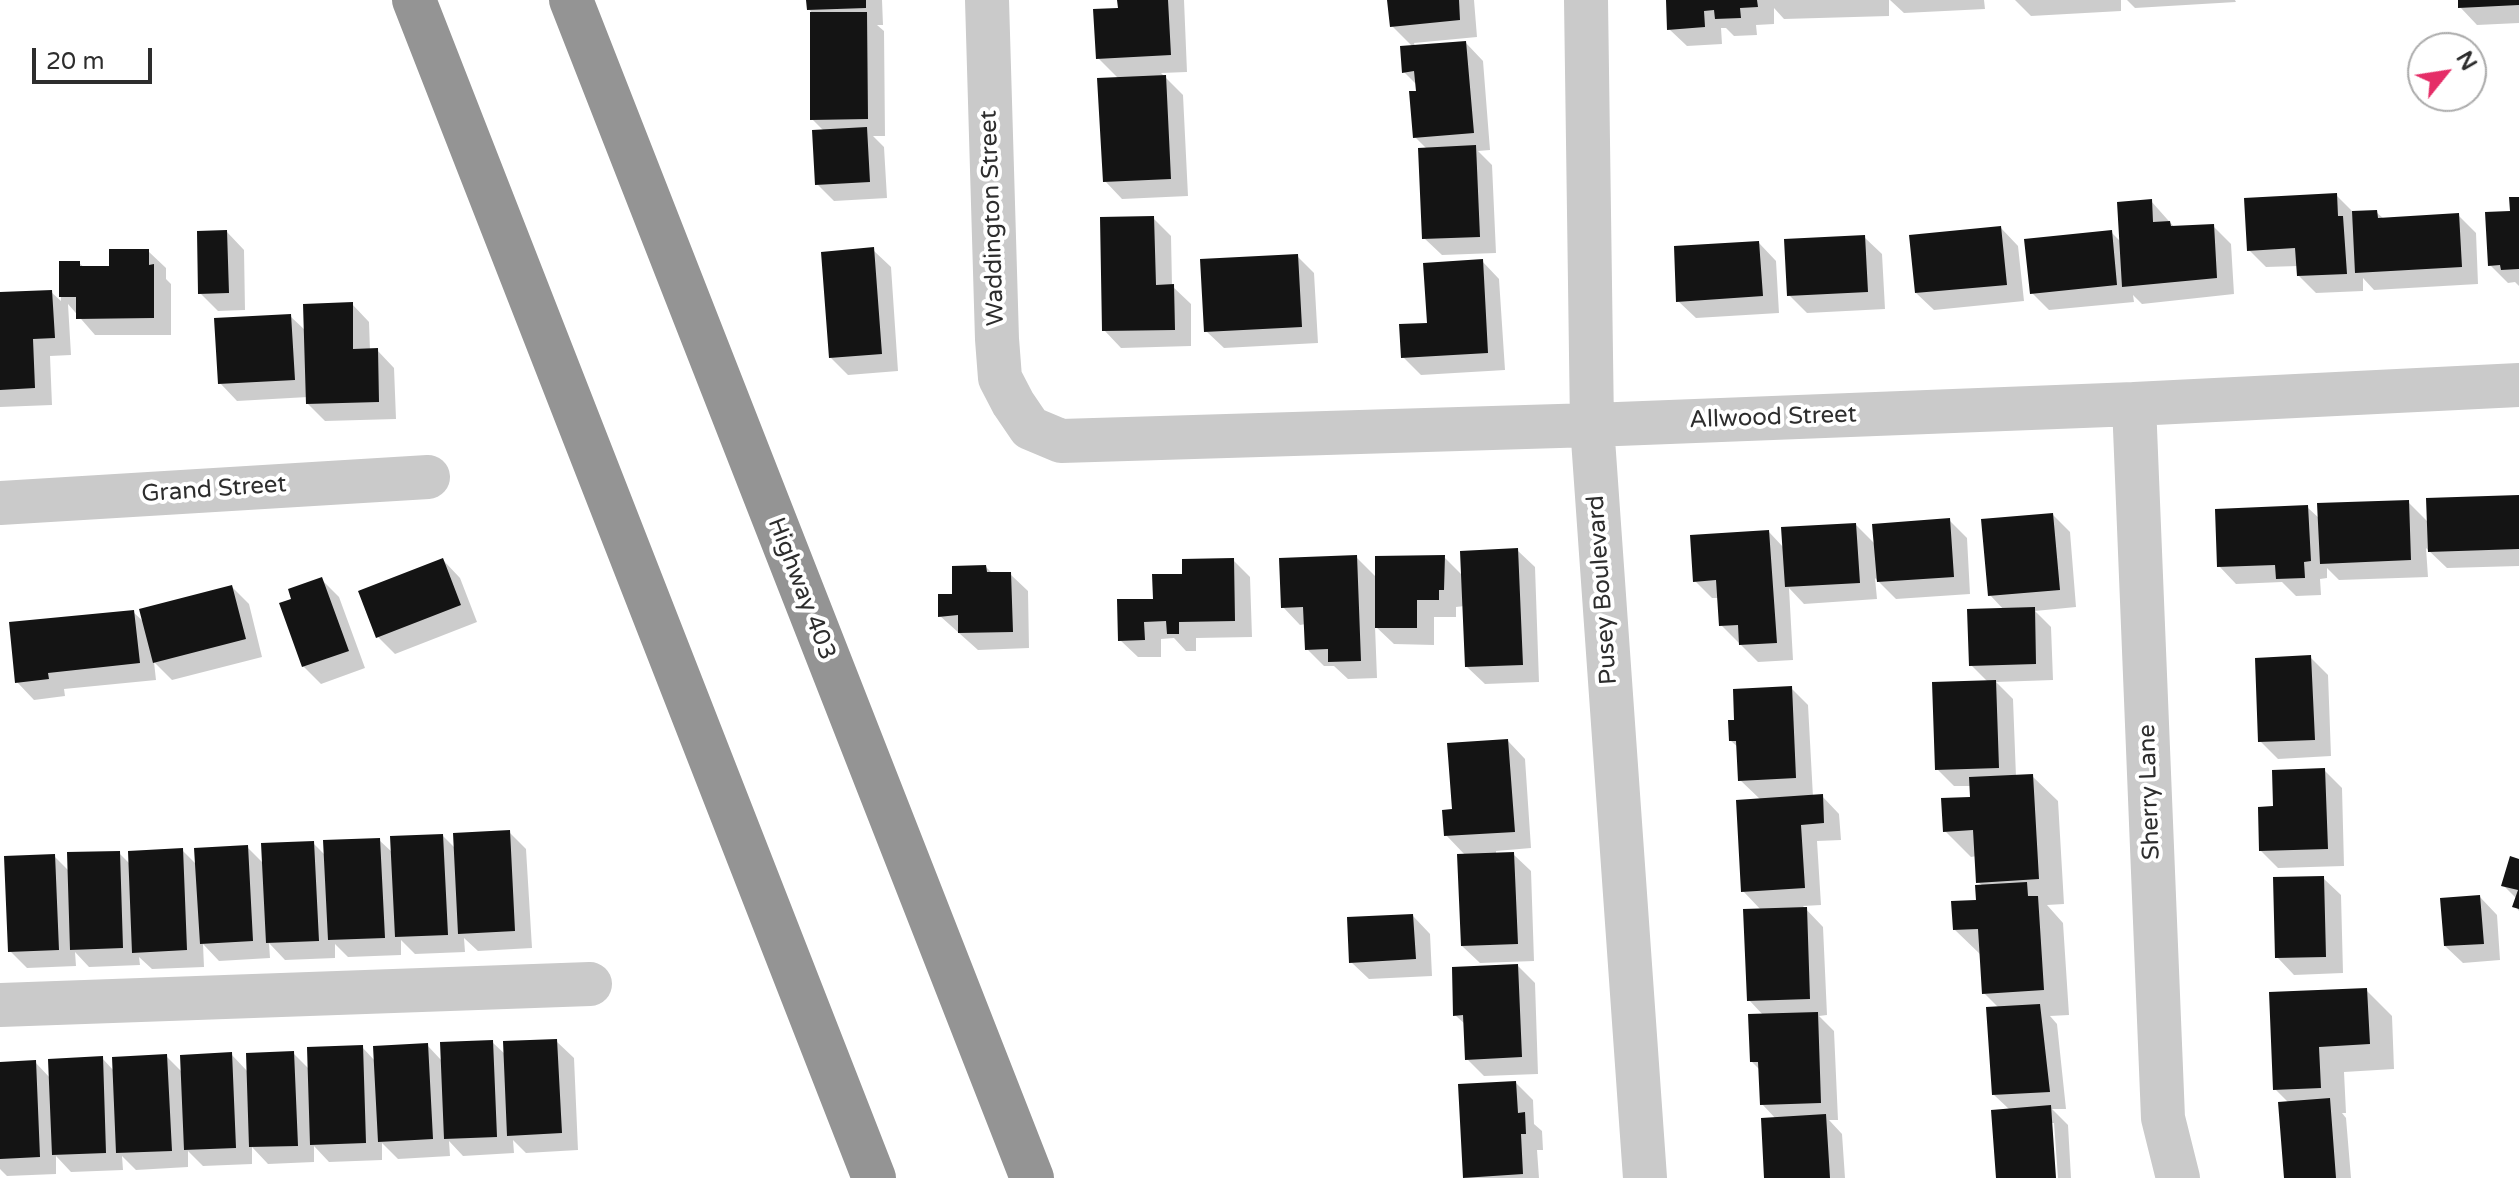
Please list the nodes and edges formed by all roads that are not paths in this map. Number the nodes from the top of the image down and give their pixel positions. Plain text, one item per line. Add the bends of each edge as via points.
1 (414, 0) edge
2 (571, 0) edge
3 (987, 0) edge
4 (1586, 0) edge
5 (2519, 385) edge
6 (2134, 404) junction
7 (1592, 425) junction
8 (1030, 428) joint
9 (428, 477) dead end
10 (0, 503) edge
11 (590, 984) dead end
12 (0, 1005) edge
13 (874, 1178) edge
14 (1032, 1178) edge
15 (1645, 1178) edge
16 (2178, 1178) edge

1 - 13 highway
2 - 14 highway, Highway 403
3 - 8 street, Waddington Street via 1000,378
4 - 7 street, Pusey Boulevard
5 - 6 street, Allwood Street
6 - 7 street, Allwood Street
6 - 16 street, Sherry Lane via 2163,1118
7 - 8 street, Allwood Street via 1061,441
7 - 15 street, Pusey Boulevard
9 - 10 street, Grand Street
11 - 12 street

